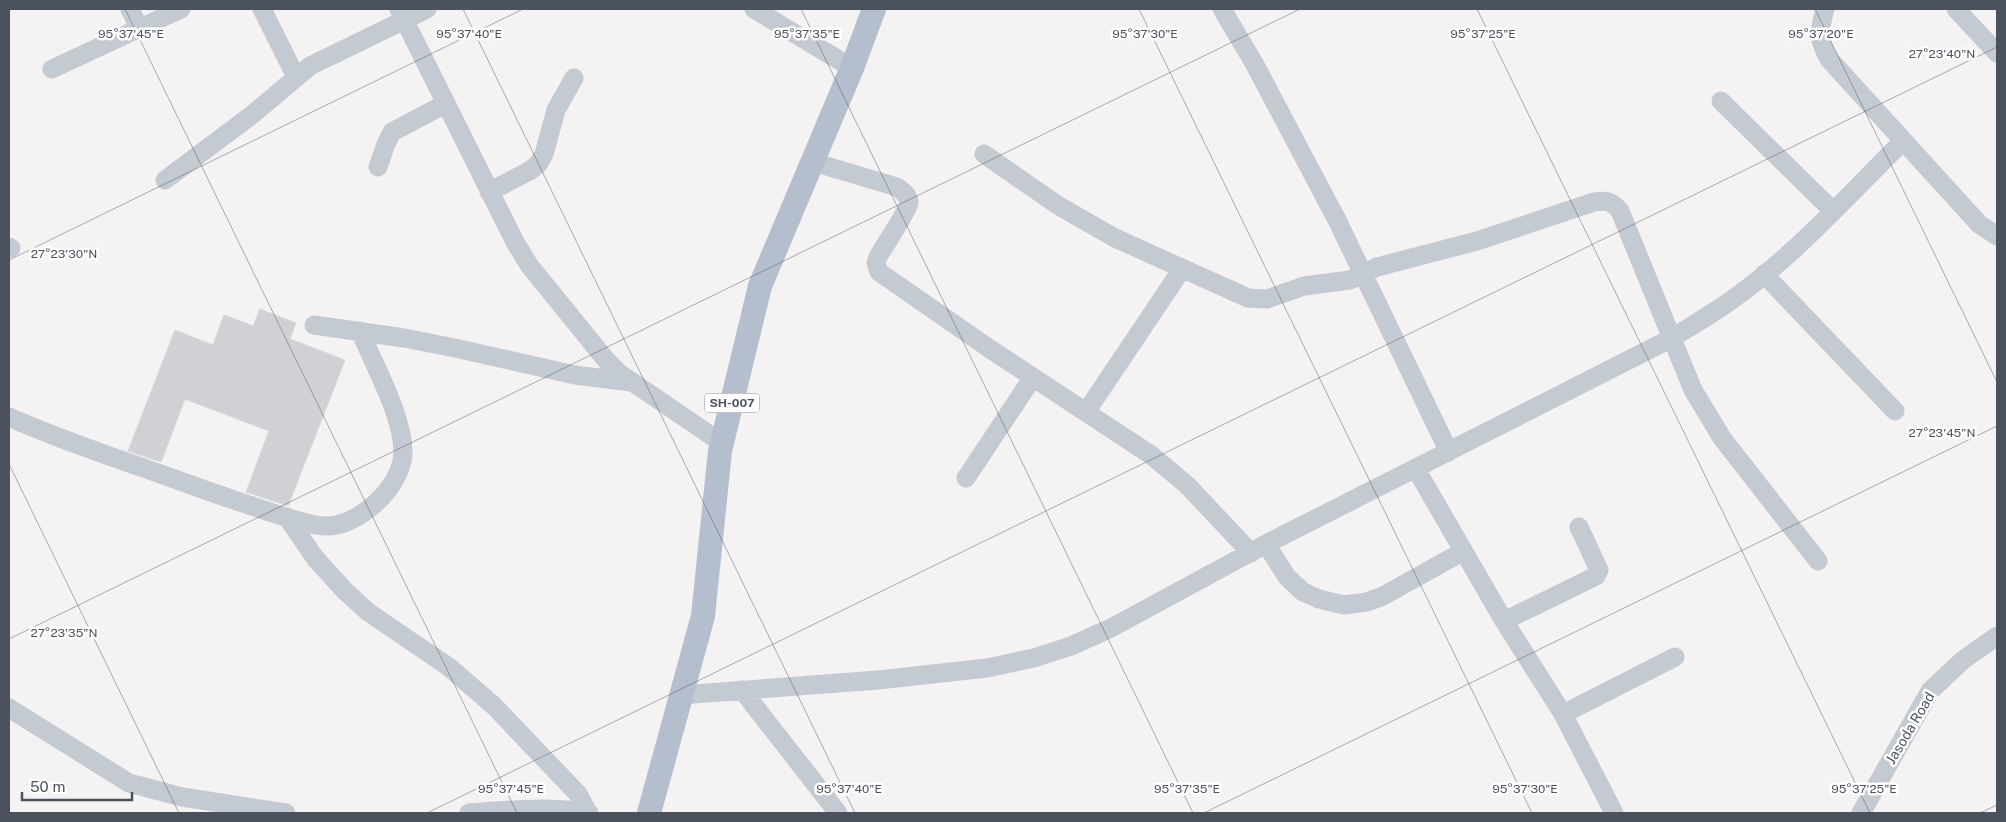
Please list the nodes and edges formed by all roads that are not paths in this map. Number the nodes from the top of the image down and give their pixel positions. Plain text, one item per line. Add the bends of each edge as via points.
1 (130, 9) edge
2 (182, 9) edge
3 (262, 9) edge
4 (428, 9) edge
5 (754, 9) edge
6 (874, 9) edge
7 (1222, 9) edge
8 (1825, 9) edge
9 (1956, 9) edge
10 (402, 14) edge
11 (139, 28) junction
12 (1997, 53) edge
13 (852, 68) junction
14 (52, 69) dead end
15 (296, 77) junction
16 (574, 78) dead end
17 (1721, 101) dead end
18 (445, 104) junction
19 (1903, 141) junction
20 (984, 154) dead end
21 (813, 162) junction
22 (378, 167) dead end
23 (165, 180) dead end
24 (489, 192) junction
25 (1833, 211) junction
26 (1997, 236) edge
27 (1182, 269) junction
28 (1364, 274) junction
29 (1764, 274) junction
30 (314, 325) dead end
31 (360, 331) junction
32 (1672, 338) junction
33 (1033, 377) junction
34 (632, 382) junction
35 (1895, 411) dead end
36 (1086, 412) junction
37 (9, 417) edge
38 (722, 443) junction
39 (1448, 452) junction
40 (1416, 469) junction
41 (966, 478) dead end
42 (287, 518) junction
43 (1579, 527) dead end
44 (1258, 548) junction
45 (1462, 552) junction
46 (1818, 561) dead end
47 (1504, 621) junction
48 (1996, 640) edge
49 (1675, 657) dead end
50 (742, 690) junction
51 (681, 695) junction
52 (9, 708) edge
53 (1563, 714) junction
54 (286, 813) edge
55 (469, 813) edge
56 (589, 813) edge
57 (649, 813) edge
58 (838, 813) edge
59 (1614, 813) edge
60 (1861, 813) edge

1 - 11 street
2 - 11 street
3 - 15 street
4 - 10 street
5 - 13 street
6 - 13 main road, SH-007
7 - 28 street via 1254,63
8 - 19 street via 1819,31 1828,59
9 - 12 street
10 - 15 street
10 - 18 street
11 - 14 street
13 - 21 main road, SH-007
15 - 23 street via 253,114
16 - 24 street via 556,110 539,163
17 - 25 street
18 - 22 street via 392,132
18 - 24 street
19 - 25 street
19 - 26 street via 1979,224
20 - 27 street via 1059,206 1115,238
21 - 33 street via 896,187 907,195 908,206 876,262 879,272
21 - 38 main road, SH-007 via 760,286
24 - 34 street via 529,265 606,360
25 - 29 street
27 - 28 street via 1248,298 1260,300 1304,286 1343,282
27 - 36 street
28 - 32 street via 1377,267 1477,241 1605,200 1620,211
28 - 39 street
29 - 32 street via 1721,307
29 - 35 street
30 - 31 street
31 - 34 street via 576,375
31 - 42 street via 400,432 402,466 395,480 358,518 340,525 325,526
32 - 39 street
32 - 46 street via 1693,390 1722,438
33 - 36 street
33 - 41 street
34 - 38 street
36 - 44 street via 1151,455
37 - 42 street via 55,438
38 - 51 main road, SH-007 via 703,616
39 - 40 street
40 - 44 street
40 - 45 street
42 - 56 street via 344,590 368,612 449,667 494,706 578,794
43 - 47 street via 1599,573
44 - 45 street via 1303,592 1344,605 1383,596
44 - 50 street via 1110,628 1034,658 988,668
45 - 47 street
47 - 53 street
48 - 60 street, Jasoda Road via 1962,660 1930,691
49 - 53 street
50 - 51 street
50 - 58 street
51 - 57 main road, SH-007
52 - 54 street via 128,783 182,797
53 - 59 street
55 - 56 street via 517,809

